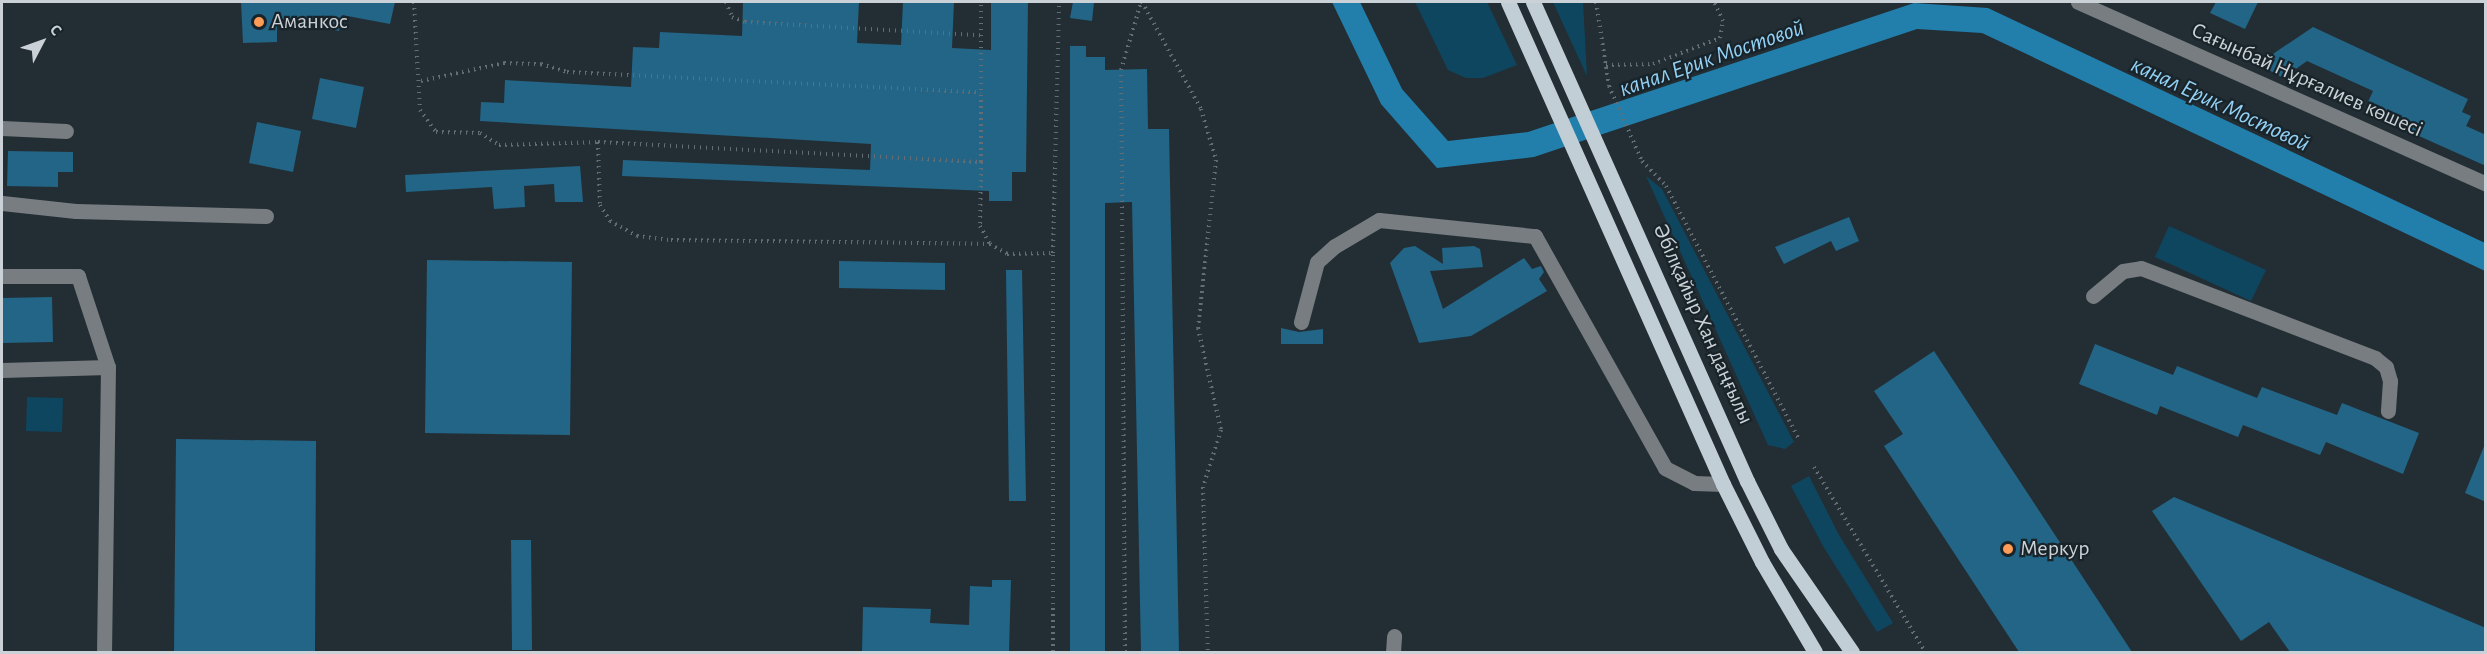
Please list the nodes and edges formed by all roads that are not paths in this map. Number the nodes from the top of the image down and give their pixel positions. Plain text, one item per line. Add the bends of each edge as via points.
1 (1508, 2) edge
2 (1533, 2) edge
3 (2078, 2) edge
4 (2, 128) edge
5 (66, 131) dead end
6 (2486, 184) edge
7 (2, 203) edge
8 (266, 216) dead end
9 (2, 276) edge
10 (2092, 296) dead end
11 (1301, 322) dead end
12 (108, 367) junction
13 (2, 370) edge
14 (2388, 411) dead end
15 (1723, 484) junction
16 (1394, 636) dead end
17 (104, 652) edge
18 (1393, 652) edge
19 (1815, 652) edge
20 (1852, 652) edge

1 - 15 main road, Әбілқайыр Хан даңғылы
2 - 20 main road, Әбілқайыр Хан даңғылы via 1780,549
3 - 6 street, Сағынбай Нұрғалиев көшесі
4 - 5 street
7 - 8 street via 76,211
9 - 12 street via 78,276
10 - 14 street via 2123,271 2141,268 2375,358 2386,367 2390,381
11 - 15 street via 1317,262 1335,246 1379,220 1535,236 1665,468 1694,483
12 - 13 street
12 - 17 street
15 - 19 main road, Әбілқайыр Хан даңғылы via 1762,562
16 - 18 street

